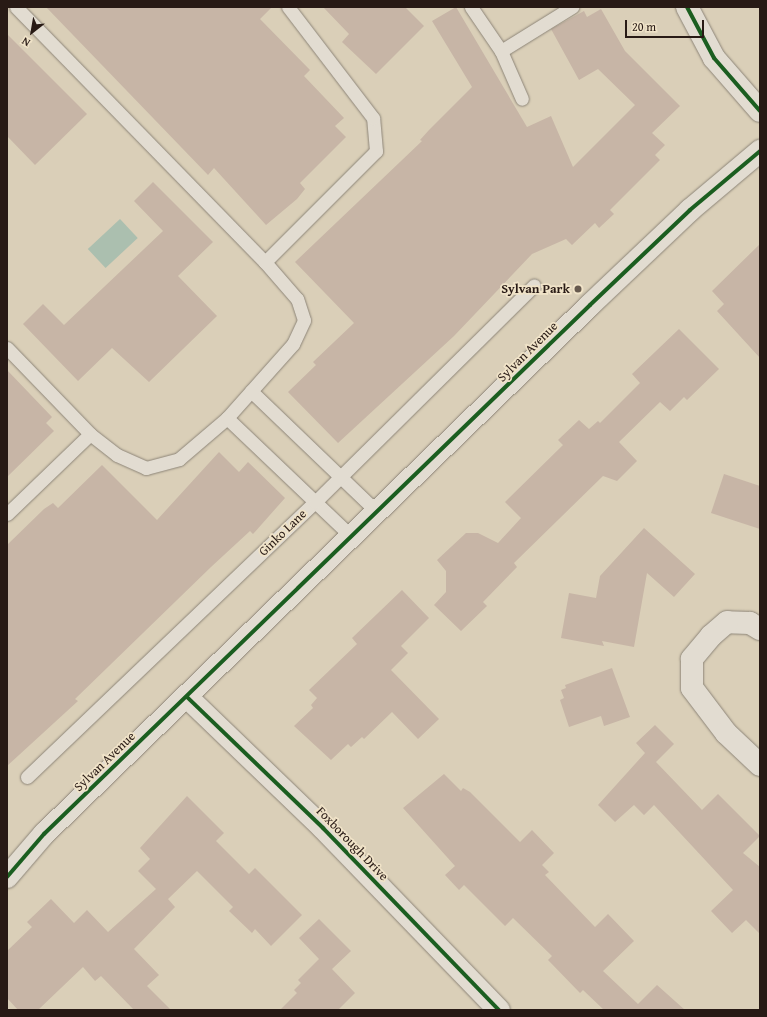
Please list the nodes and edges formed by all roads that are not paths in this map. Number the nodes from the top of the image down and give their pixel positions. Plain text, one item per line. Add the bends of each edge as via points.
1 (16, 7) edge
2 (288, 7) edge
3 (471, 7) edge
4 (572, 7) edge
5 (688, 7) edge
6 (501, 51) junction
7 (522, 98) dead end
8 (760, 111) edge
9 (760, 151) edge
10 (265, 262) junction
11 (534, 285) dead end
12 (7, 348) edge
13 (250, 391) junction
14 (227, 418) junction
15 (90, 434) junction
16 (340, 477) junction
17 (315, 502) junction
18 (378, 513) junction
19 (7, 514) edge
20 (353, 538) junction
21 (760, 629) edge
22 (187, 697) junction
23 (760, 765) edge
24 (27, 777) dead end
25 (7, 877) edge
26 (499, 1010) edge

1 - 10 lane
2 - 10 lane via 373,118 376,151
3 - 6 lane
4 - 6 lane
5 - 8 street via 714,58
6 - 7 lane
9 - 18 street, Sylvan Avenue via 690,210
10 - 13 lane via 297,299 304,320 293,344
11 - 16 lane, Ginko Lane
12 - 15 lane
13 - 14 lane
13 - 16 lane
14 - 15 lane via 179,459 146,468 117,455
14 - 17 lane
15 - 19 lane
16 - 17 lane, Ginko Lane
16 - 18 lane
17 - 20 lane
17 - 24 lane, Ginko Lane
18 - 20 street, Sylvan Avenue
20 - 22 street, Sylvan Avenue
21 - 23 street via 750,623 727,622 711,636 692,659 692,688 726,733
22 - 25 street, Sylvan Avenue via 44,834
22 - 26 street, Foxborough Drive via 323,828

